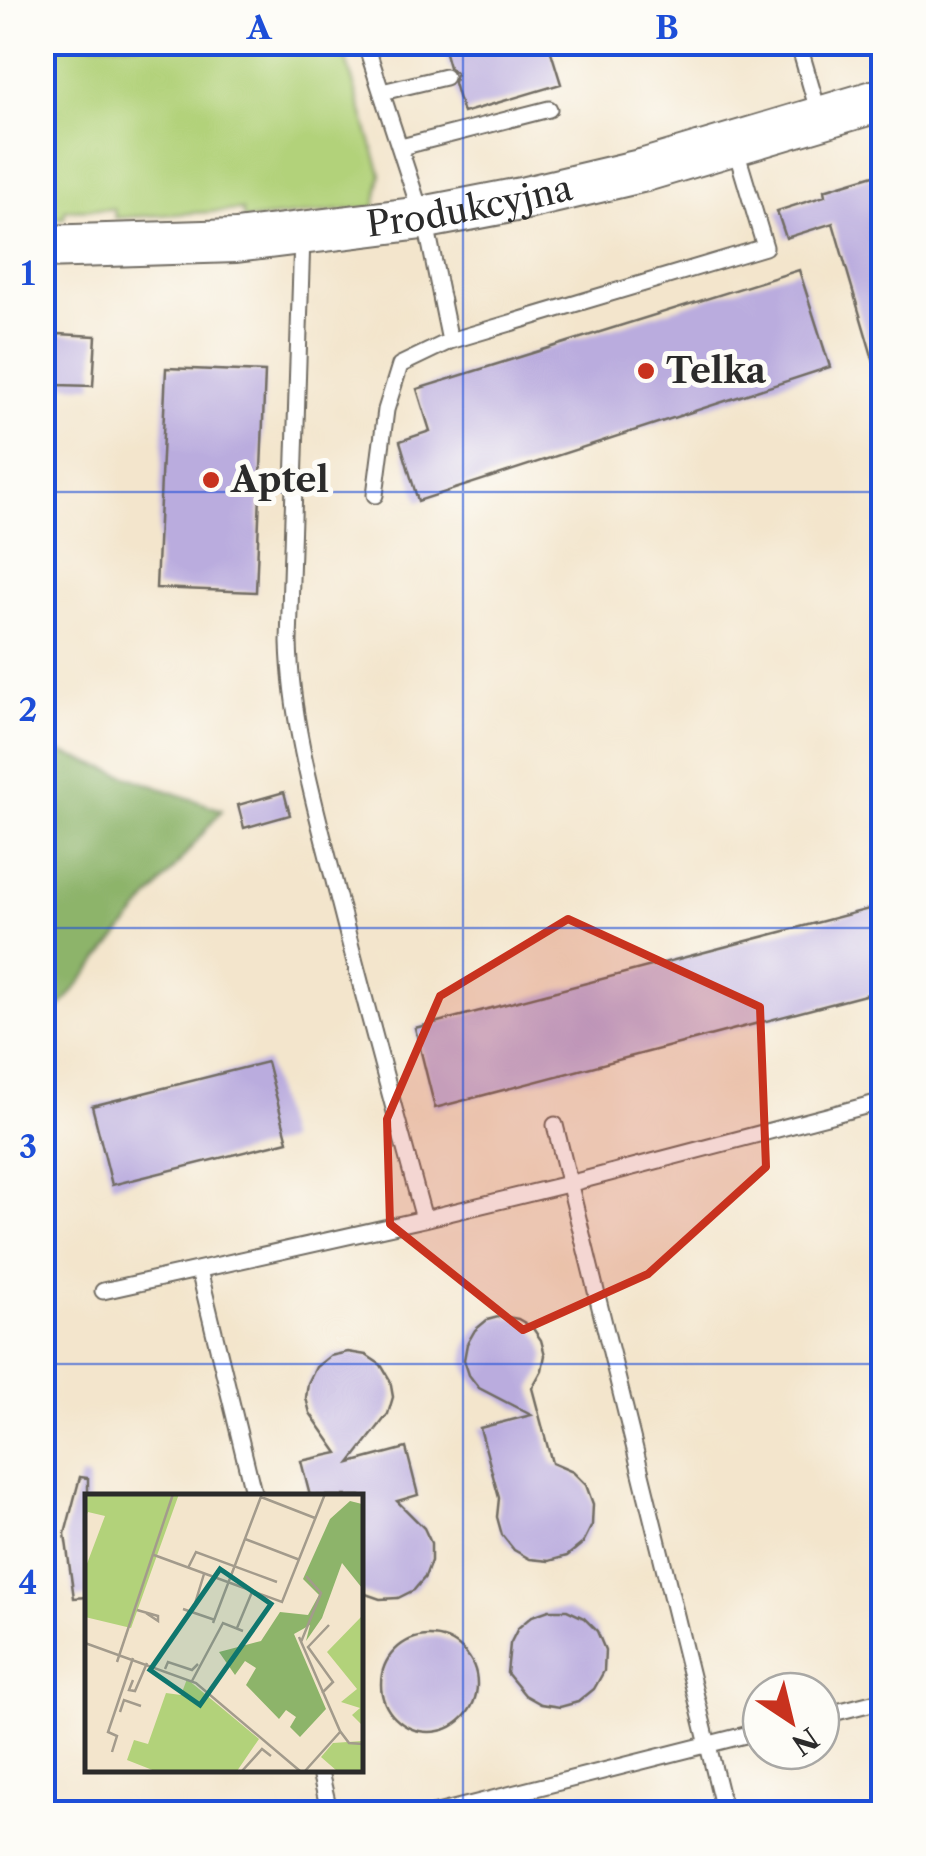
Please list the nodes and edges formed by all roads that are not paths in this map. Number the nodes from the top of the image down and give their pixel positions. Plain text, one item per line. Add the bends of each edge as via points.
1 (365, 42) edge
2 (817, 42) edge
3 (798, 45) edge
4 (445, 77) dead end
5 (382, 92) junction
6 (884, 99) edge
7 (549, 109) dead end
8 (820, 118) junction
9 (734, 144) junction
10 (400, 147) junction
11 (422, 218) junction
12 (302, 234) junction
13 (42, 247) edge
14 (450, 341) junction
15 (375, 495) dead end
16 (883, 1101) edge
17 (554, 1126) dead end
18 (568, 1184) junction
19 (424, 1218) junction
20 (199, 1270) junction
21 (102, 1291) dead end
22 (254, 1494) edge
23 (884, 1700) edge
24 (841, 1711) edge
25 (741, 1736) edge
26 (708, 1744) junction
27 (320, 1771) edge
28 (330, 1814) edge
29 (433, 1814) edge
30 (725, 1814) edge

1 - 5 lane
2 - 3 lane
3 - 8 lane
4 - 5 lane
5 - 10 lane
6 - 8 street, Produkcyjna
7 - 10 lane
8 - 9 street, Produkcyjna
9 - 11 street, Produkcyjna
9 - 14 lane via 764,248
10 - 11 lane
11 - 12 street, Produkcyjna
11 - 14 lane
12 - 13 street, Produkcyjna
12 - 19 lane via 290,681 339,902
14 - 15 lane via 400,365 386,410
16 - 18 lane
17 - 18 lane
18 - 19 lane
18 - 26 lane
19 - 20 lane
20 - 21 lane
20 - 22 lane
23 - 24 lane
25 - 26 lane
26 - 29 lane
26 - 30 lane
27 - 28 lane

